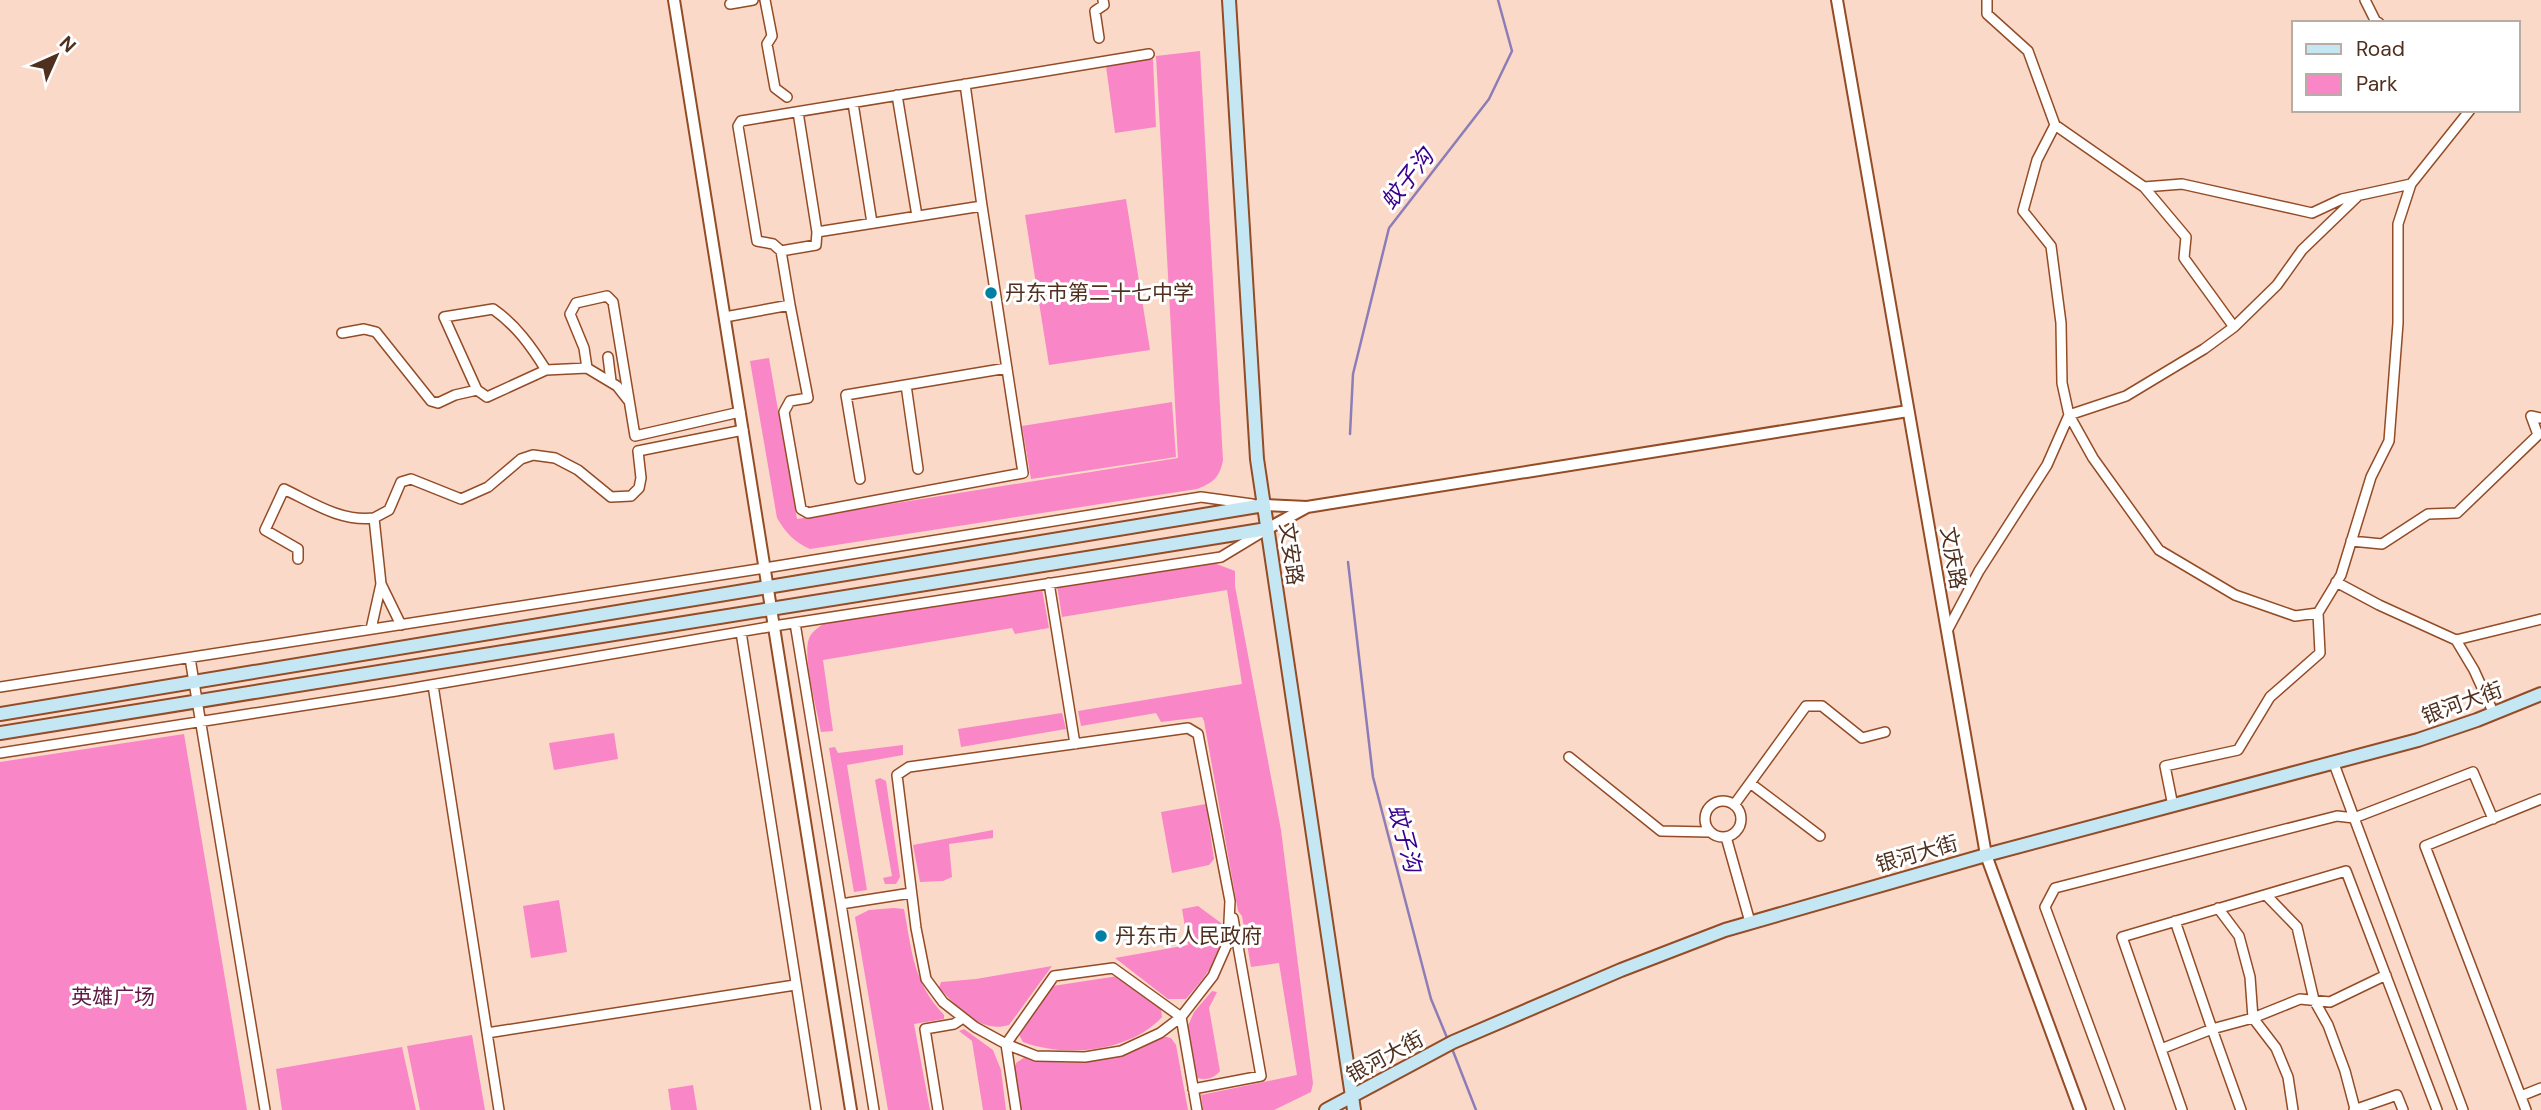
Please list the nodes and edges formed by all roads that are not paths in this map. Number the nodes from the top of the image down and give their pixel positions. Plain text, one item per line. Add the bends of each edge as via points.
1 (674, 0) edge
2 (753, 0) edge
3 (765, 0) edge
4 (1103, 0) edge
5 (1229, 0) edge
6 (1837, 0) edge
7 (1987, 0) edge
8 (2365, 0) edge
9 (730, 4) dead end
10 (2376, 21) edge
11 (1099, 38) dead end
12 (1149, 54) dead end
13 (965, 84) junction
14 (897, 95) junction
15 (787, 97) dead end
16 (853, 103) junction
17 (798, 111) junction
18 (2468, 112) edge
19 (2055, 125) junction
20 (2411, 184) junction
21 (2144, 187) junction
22 (2359, 195) junction
23 (982, 206) junction
24 (917, 216) junction
25 (872, 223) junction
26 (817, 232) junction
27 (781, 250) junction
28 (790, 305) junction
29 (725, 317) junction
30 (2234, 327) junction
31 (342, 333) dead end
32 (608, 357) dead end
33 (587, 368) junction
34 (1007, 368) junction
35 (546, 370) junction
36 (611, 381) junction
37 (906, 385) junction
38 (477, 390) junction
39 (629, 401) junction
40 (1908, 411) junction
41 (740, 412) junction
42 (2069, 415) junction
43 (2541, 418) edge
44 (743, 430) junction
45 (635, 436) junction
46 (2537, 442) edge
47 (638, 451) junction
48 (918, 470) dead end
49 (860, 479) dead end
50 (1264, 505) junction
51 (1307, 507) junction
52 (374, 518) junction
53 (1267, 529) junction
54 (2351, 541) junction
55 (298, 559) dead end
56 (765, 568) junction
57 (2336, 582) junction
58 (1049, 583) junction
59 (381, 584) junction
60 (768, 588) junction
61 (771, 609) junction
62 (2318, 613) junction
63 (2541, 619) edge
64 (795, 623) junction
65 (401, 625) junction
66 (774, 626) junction
67 (371, 629) junction
68 (1947, 631) junction
69 (741, 632) junction
70 (2456, 640) junction
71 (190, 658) junction
72 (193, 682) junction
73 (433, 685) junction
74 (0, 688) edge
75 (2541, 694) edge
76 (196, 701) junction
77 (0, 714) edge
78 (2494, 714) junction
79 (200, 723) junction
80 (1885, 732) dead end
81 (0, 733) edge
82 (1075, 744) junction
83 (0, 753) edge
84 (1569, 757) dead end
85 (2334, 764) junction
86 (1750, 783) junction
87 (2541, 799) edge
88 (1734, 805) junction
89 (2173, 806) junction
90 (2354, 818) junction
91 (2493, 818) junction
92 (1710, 832) junction
93 (1819, 836) dead end
94 (1726, 837) junction
95 (1986, 855) junction
96 (911, 892) junction
97 (2266, 895) junction
98 (1230, 901) junction
99 (841, 904) junction
100 (2218, 908) junction
101 (2175, 921) junction
102 (1750, 922) junction
103 (2386, 975) junction
104 (795, 985) junction
105 (2314, 1000) junction
106 (1181, 1017) junction
107 (963, 1018) junction
108 (2253, 1018) junction
109 (2212, 1029) junction
110 (487, 1033) junction
111 (1006, 1044) junction
112 (2161, 1049) junction
113 (2541, 1088) edge
114 (1193, 1089) junction
115 (2521, 1096) junction
116 (1353, 1104) edge
117 (265, 1110) edge
118 (499, 1110) edge
119 (816, 1110) edge
120 (851, 1110) edge
121 (874, 1110) edge
122 (938, 1110) edge
123 (1016, 1110) edge
124 (1196, 1110) edge
125 (1326, 1110) edge
126 (2080, 1110) edge
127 (2120, 1110) edge
128 (2182, 1110) edge
129 (2241, 1110) edge
130 (2293, 1110) edge
131 (2354, 1110) edge
132 (2403, 1110) edge
133 (2437, 1110) edge
134 (2463, 1110) edge
135 (2526, 1110) edge

1 - 29 street
2 - 9 street
3 - 15 street via 775,88
4 - 11 street via 1104,5 1095,11
5 - 50 main road, 文安路 via 1257,459
6 - 40 street, 文庆路
7 - 19 street via 1987,14 2028,51
8 - 10 street
12 - 13 street
13 - 14 street
13 - 23 street
14 - 16 street
14 - 24 street
16 - 17 street
16 - 25 street
17 - 26 street
17 - 27 street via 741,121 738,126 757,241
18 - 20 street
19 - 21 street
19 - 42 street via 2037,160 2023,211 2051,246 2061,323 2062,383
20 - 22 street
20 - 54 street via 2398,224 2398,323 2389,442 2371,477
21 - 22 street via 2182,184 2312,213
21 - 30 street via 2186,237 2184,258
22 - 30 street via 2302,250 2277,285
23 - 24 street
23 - 34 street
24 - 25 street
25 - 26 street
26 - 27 street via 816,245
27 - 28 street
28 - 29 street
28 - 34 street via 808,398 790,401 784,412 801,509 808,513 1023,473
29 - 41 street
30 - 42 street via 2126,396
31 - 38 street via 376,332 431,401 438,403
32 - 36 street
33 - 35 street
33 - 36 street
33 - 39 street via 570,314 576,303 607,296 613,302
34 - 37 street
35 - 38 street via 487,397
35 - 38 street via 509,320 493,309 444,317
36 - 39 street
37 - 48 street
37 - 49 street via 846,395
39 - 45 street
40 - 51 street
40 - 68 street, 文庆路
41 - 44 street
41 - 45 street
42 - 62 street via 2093,458 2159,550 2235,595 2295,616
42 - 68 street via 2047,465 1979,571
43 - 46 street via 2531,416
44 - 47 street
44 - 56 street
45 - 47 street
46 - 54 street via 2457,513 2428,514 2382,544
47 - 52 street via 641,478 631,496 611,497 578,470 555,458 533,455 461,499 411,479 401,482 389,510
50 - 51 street
50 - 53 main road, 文安路
50 - 56 street via 1201,497
50 - 60 main road
51 - 53 street
52 - 55 street via 344,517 284,489 265,530 298,549
52 - 59 street
53 - 58 street via 1221,557
53 - 61 main road
53 - 116 main road, 文安路
54 - 57 street
56 - 60 street
56 - 65 street
57 - 62 street
57 - 70 street
58 - 64 street
58 - 82 street
59 - 65 street
59 - 67 street
60 - 61 street
60 - 72 main road
61 - 66 street
61 - 76 main road
62 - 89 street via 2320,653 2270,697 2238,750 2165,766
63 - 70 street
64 - 66 street
64 - 99 street
65 - 67 street
66 - 69 street
66 - 120 street
67 - 71 street
68 - 95 street, 文庆路
69 - 73 street
69 - 104 street
70 - 78 street
71 - 72 street
71 - 74 street
72 - 76 street
72 - 77 main road
73 - 79 street
73 - 110 street
75 - 78 main road, 银河大街
76 - 79 street
76 - 81 main road
78 - 85 main road, 银河大街
79 - 83 street
79 - 117 street
80 - 86 street via 1862,738 1822,706 1806,706
82 - 96 street via 909,767 897,775
82 - 98 street via 1188,728 1198,734
84 - 92 street via 1661,831
85 - 89 main road, 银河大街
85 - 90 street
86 - 88 street
86 - 93 street
87 - 91 street
88 - 92 street via 1723,801 1711,805 1705,815
88 - 94 street via 1741,821
89 - 95 main road, 银河大街
90 - 91 street via 2473,772
90 - 127 street via 2337,816 2055,888 2045,906
90 - 134 street
91 - 115 street via 2425,846
92 - 94 street
94 - 102 street
95 - 102 main road, 银河大街
95 - 126 street, 文庆路
96 - 99 street
96 - 107 street via 926,979
97 - 100 street
97 - 103 street via 2346,871
97 - 105 street via 2297,927
98 - 106 street via 1228,942 1213,976
98 - 114 street via 1261,1076
99 - 121 street
100 - 101 street
100 - 108 street via 2239,936 2250,977
101 - 109 street
101 - 112 street via 2122,937
102 - 116 main road, 银河大街 via 1621,970 1450,1044
103 - 105 street via 2330,1002
103 - 133 street
104 - 110 street
104 - 119 street
105 - 108 street via 2300,999
105 - 131 street via 2345,1071
106 - 111 street via 1160,1033 1121,1051 1085,1057 1036,1056
106 - 111 street via 1113,968 1054,976
106 - 114 street
107 - 111 street
107 - 122 street via 925,1029
108 - 109 street
108 - 130 street via 2276,1048 2288,1077
109 - 112 street
109 - 129 street
110 - 118 street
111 - 123 street
112 - 128 street
113 - 115 street
114 - 124 street
115 - 135 street
116 - 125 main road, 银河大街
131 - 132 street via 2397,1095

